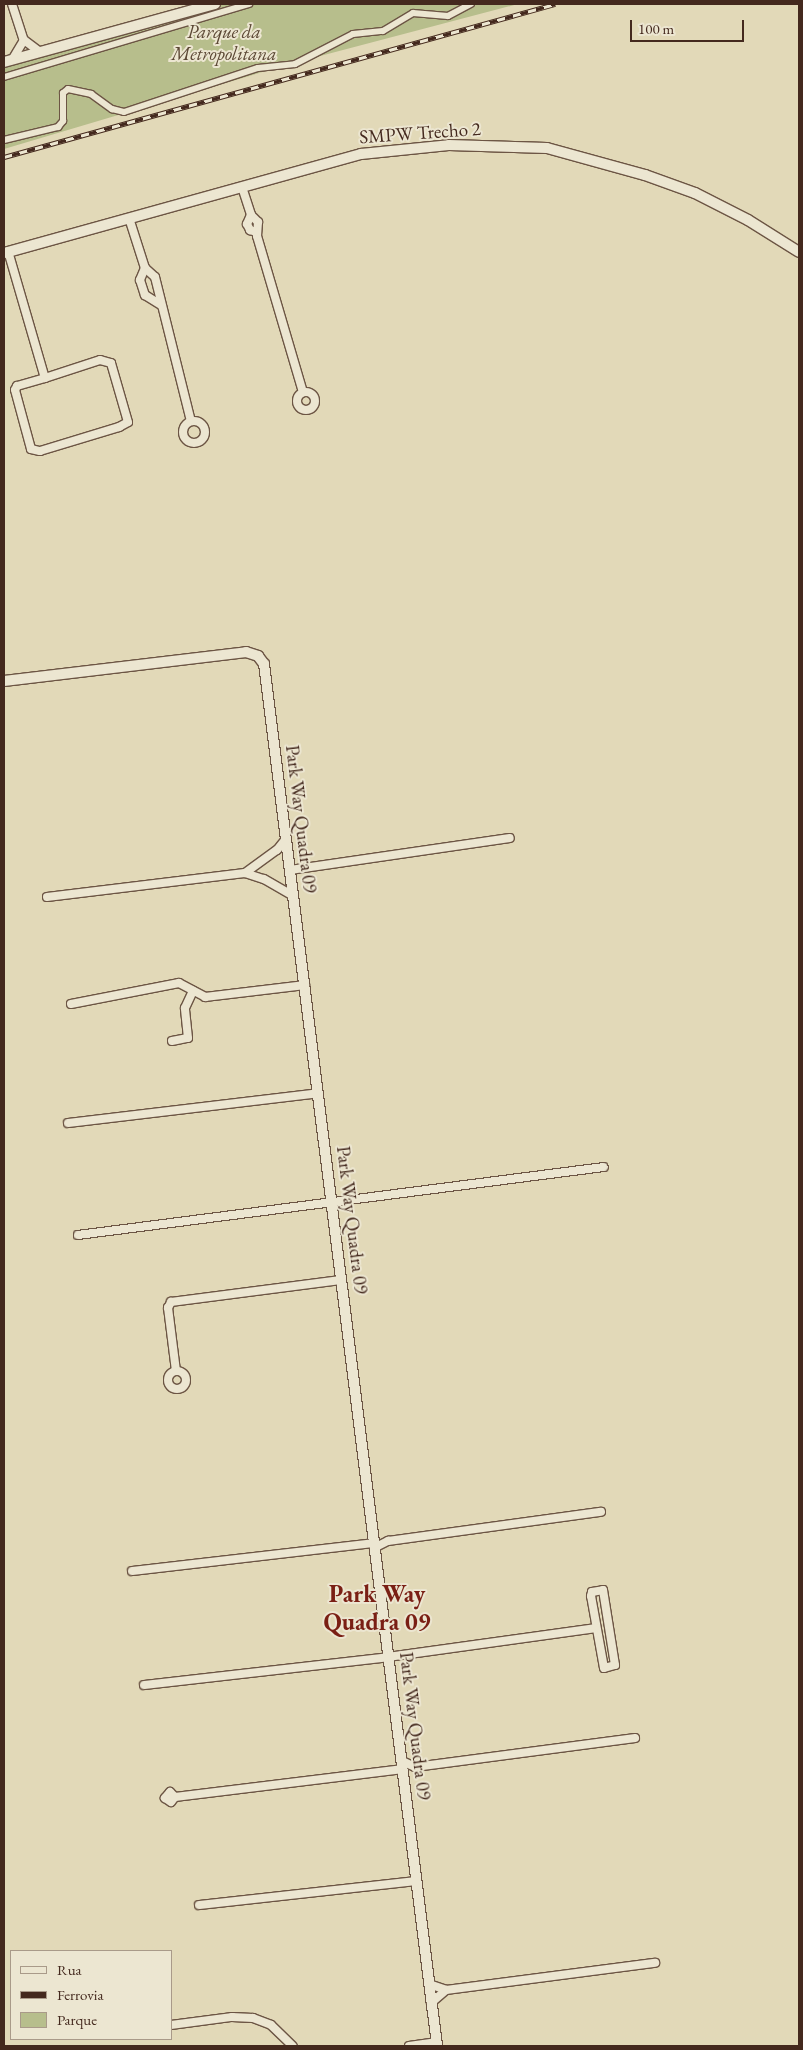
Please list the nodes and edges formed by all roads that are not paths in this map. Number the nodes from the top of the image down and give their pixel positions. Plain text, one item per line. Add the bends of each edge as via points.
1 (12, 4) edge
2 (215, 4) edge
3 (249, 4) edge
4 (471, 4) edge
5 (24, 40) junction
6 (40, 52) junction
7 (8, 61) edge
8 (4, 77) edge
9 (4, 140) edge
10 (242, 187) junction
11 (129, 218) junction
12 (6, 252) edge
13 (799, 252) edge
14 (145, 268) junction
15 (161, 305) junction
16 (45, 378) junction
17 (304, 392) dead end
18 (191, 421) dead end
19 (4, 681) edge
20 (510, 838) dead end
21 (286, 839) junction
22 (263, 861) junction
23 (290, 870) junction
24 (245, 873) junction
25 (264, 879) junction
26 (47, 896) dead end
27 (293, 896) junction
28 (305, 985) junction
29 (193, 991) junction
30 (71, 1004) dead end
31 (172, 1041) dead end
32 (318, 1093) junction
33 (68, 1123) dead end
34 (604, 1168) dead end
35 (332, 1205) junction
36 (78, 1236) dead end
37 (342, 1280) junction
38 (176, 1371) dead end
39 (601, 1512) dead end
40 (373, 1542) junction
41 (132, 1571) dead end
42 (596, 1628) junction
43 (388, 1657) junction
44 (144, 1685) dead end
45 (635, 1738) dead end
46 (415, 1767) junction
47 (403, 1769) junction
48 (175, 1797) dead end
49 (417, 1881) junction
50 (200, 1905) dead end
51 (655, 1963) dead end
52 (429, 1984) junction
53 (446, 1990) junction
54 (431, 2003) junction
55 (172, 2025) edge
56 (437, 2044) edge
57 (293, 2046) edge
58 (409, 2046) edge

1 - 5 street
2 - 6 street
3 - 8 street
4 - 9 street via 448,16 413,13 383,31 353,34 295,64 258,68 124,112 112,109 91,94 68,90 63,93 63,121 58,126
5 - 6 street
5 - 7 street
6 - 7 street
10 - 11 street, SMPW Trecho 2
10 - 13 street, SMPW Trecho 2 via 361,154 449,145 547,148 696,193
10 - 17 street via 251,215 258,222 256,232
11 - 12 street, SMPW Trecho 2
11 - 14 street
12 - 16 street
14 - 15 street via 155,277
14 - 15 street via 140,280 145,295
15 - 18 street
16 - 16 street via 22,384 15,390 28,444 34,451 128,422 115,370 107,361
19 - 21 street, Park Way Quadra 09 via 254,653 264,664
20 - 23 street
21 - 22 street
21 - 23 street, Park Way Quadra 09
22 - 24 street
22 - 25 street
23 - 27 street, Park Way Quadra 09
24 - 25 street
24 - 26 street
25 - 27 street
27 - 28 street, Park Way Quadra 09
28 - 29 street via 213,997 200,996
28 - 32 street, Park Way Quadra 09
29 - 30 street via 179,983
29 - 31 street via 185,1002 188,1038
32 - 33 street
32 - 35 street, Park Way Quadra 09
34 - 35 street
35 - 36 street
35 - 37 street, Park Way Quadra 09
37 - 38 street via 171,1302 168,1308
37 - 40 street, Park Way Quadra 09
39 - 40 street
40 - 41 street
40 - 43 street, Park Way Quadra 09
42 - 42 street via 591,1593 601,1590 606,1592 613,1667 602,1666
42 - 43 street
43 - 44 street
43 - 47 street, Park Way Quadra 09
45 - 46 street
46 - 47 street
46 - 47 street
47 - 48 street
47 - 49 street, Park Way Quadra 09
49 - 50 street
49 - 52 street, Park Way Quadra 09
51 - 53 street
52 - 53 street
52 - 54 street, Park Way Quadra 09
53 - 54 street
54 - 56 street, Park Way Quadra 09
55 - 57 street via 232,2017 253,2018 271,2025
56 - 58 street

